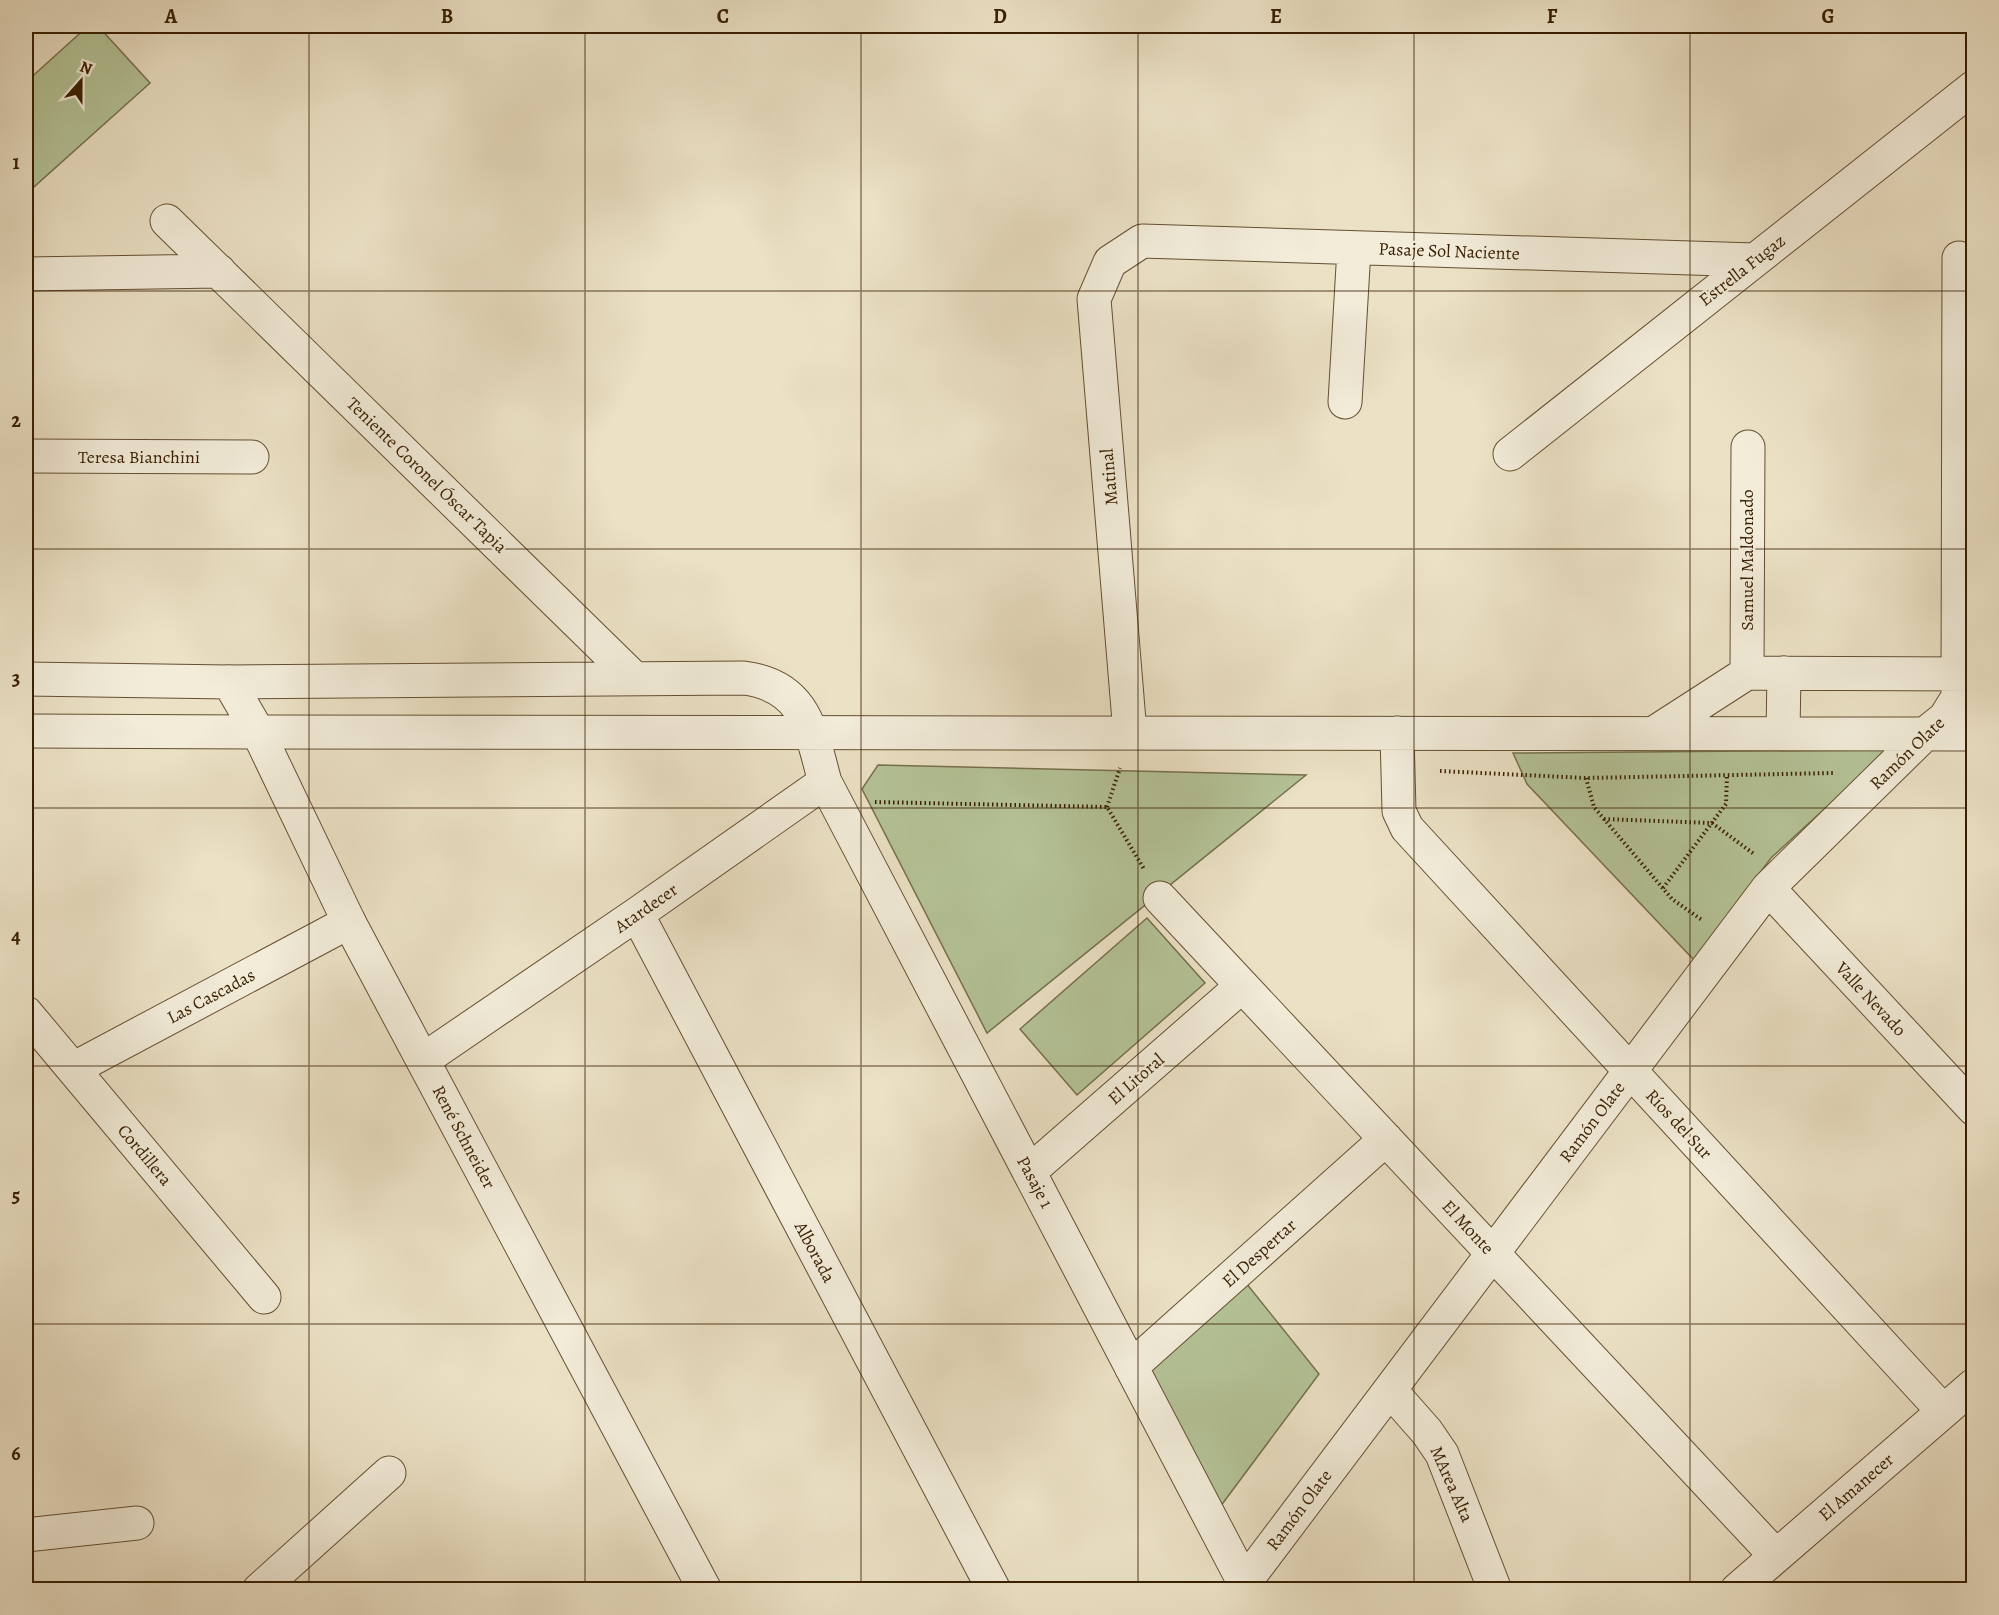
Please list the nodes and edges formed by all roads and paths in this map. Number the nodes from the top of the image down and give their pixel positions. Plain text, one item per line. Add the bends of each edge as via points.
1 (1974, 87) edge
2 (167, 221) dead end
3 (1142, 241) joint
4 (1354, 249) junction
5 (1959, 258) dead end
6 (1755, 260) junction
7 (219, 272) junction
8 (26, 273) edge
9 (1345, 402) dead end
10 (1748, 447) dead end
11 (1510, 454) dead end
12 (26, 456) edge
13 (252, 457) dead end
14 (1747, 673) junction
15 (1784, 673) junction
16 (1966, 674) edge
17 (26, 679) edge
18 (635, 679) junction
19 (229, 682) junction
20 (26, 731) edge
21 (258, 732) junction
22 (812, 733) junction
23 (1130, 733) junction
24 (1396, 733) junction
25 (1654, 733) junction
26 (1783, 734) junction
27 (1925, 734) junction
28 (1972, 736) edge
29 (1121, 767) dead end
30 (1726, 775) dead end
31 (1586, 778) dead end
32 (830, 792) junction
33 (1107, 807) junction
34 (1604, 819) junction
35 (1712, 823) junction
36 (1775, 881) junction
37 (1663, 888) junction
38 (1160, 898) joint
39 (637, 914) junction
40 (349, 922) junction
41 (1730, 939) junction
42 (1242, 986) junction
43 (26, 1013) edge
44 (423, 1060) junction
45 (73, 1069) junction
46 (1630, 1071) junction
47 (1974, 1109) edge
48 (1386, 1139) junction
49 (1029, 1172) junction
50 (1493, 1253) junction
51 (264, 1297) dead end
52 (1131, 1367) junction
53 (1974, 1385) edge
54 (1390, 1390) junction
55 (1943, 1411) junction
56 (389, 1473) dead end
57 (137, 1523) dead end
58 (26, 1535) edge
59 (1776, 1556) junction
60 (1244, 1587) edge
61 (259, 1590) edge
62 (705, 1590) edge
63 (994, 1590) edge
64 (1495, 1590) edge
65 (1737, 1590) edge

1 - 6 street, Estrella Fugaz
2 - 7 street, Teniente Coronel Óscar Tapia
3 - 4 street, Pasaje Sol Naciente
3 - 23 street, Matinal via 1110,262 1094,299
4 - 6 street, Pasaje Sol Naciente
4 - 9 street
5 - 16 street, Ramón Olate
6 - 11 street, Estrella Fugaz
7 - 8 street
7 - 18 street, Teniente Coronel Óscar Tapia
10 - 14 street, Samuel Maldonado
12 - 13 street, Teresa Bianchini
14 - 15 street
14 - 25 street
15 - 16 street
15 - 26 street
16 - 27 street, Ramón Olate via 1945,718
17 - 19 street
18 - 19 street
18 - 22 street via 759,680 787,694 798,705
19 - 21 street, René Schneider
20 - 21 street
21 - 22 street
21 - 40 street, René Schneider
22 - 23 street
22 - 32 street
23 - 24 street
24 - 25 street
24 - 46 street, Ríos del Sur via 1400,811 1407,828
25 - 26 street
26 - 27 street
27 - 28 street
27 - 36 street, Ramón Olate
29 - 33 path
30 - 35 path via 1726,804
31 - 34 path via 1594,807
32 - 33 path
32 - 39 street, Atardecer
32 - 49 street, Pasaje 1
33 - 38 path
34 - 35 path
34 - 37 path
35 - 36 path
35 - 37 path
36 - 41 street, Ramón Olate
36 - 47 street, Valle Nevado
37 - 41 path via 1672,899
38 - 42 street, El Monte
39 - 44 street, Atardecer
39 - 63 street, Alborada
40 - 44 street, René Schneider
40 - 45 street, Las Cascadas
41 - 46 street, Ramón Olate
42 - 48 street, El Monte
42 - 49 street, El Litoral
43 - 45 street, Cordillera
44 - 62 street, René Schneider
45 - 51 street, Cordillera
46 - 50 street, Ramón Olate
46 - 55 street, Ríos del Sur
48 - 50 street, El Monte
48 - 52 street, El Despertar
49 - 52 street, Pasaje 1
50 - 54 street, Ramón Olate
50 - 59 street, El Monte
52 - 60 street, Pasaje 1
53 - 55 street, El Amanecer
54 - 60 street, Ramón Olate
54 - 64 street, MArea Alta via 1442,1454
55 - 59 street, El Amanecer
56 - 61 street
57 - 58 street
59 - 65 street, El Amanecer

